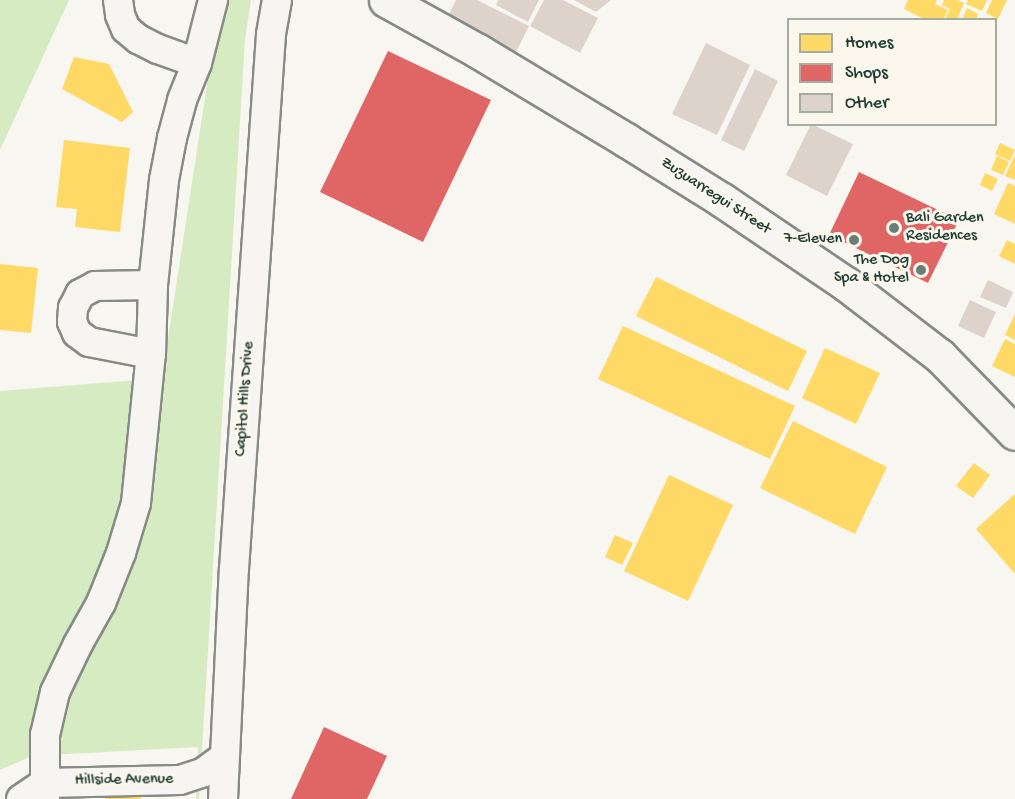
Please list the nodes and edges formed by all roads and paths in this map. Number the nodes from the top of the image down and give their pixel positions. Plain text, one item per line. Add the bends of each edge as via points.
1 (118, 0) edge
2 (213, 0) edge
3 (277, 0) edge
4 (386, 0) edge
5 (197, 63) junction
6 (153, 285) junction
7 (151, 354) junction
8 (1015, 433) edge
9 (225, 756) junction
10 (45, 791) edge
11 (21, 799) edge
12 (223, 799) edge

1 - 5 street via 126,29 138,39
2 - 5 street
3 - 9 street, Capitol Hills Drive via 271,34 235,557
4 - 8 street, Zuzuarregui Street via 635,146 846,284 940,356
5 - 6 street via 172,138
6 - 7 street
6 - 7 street via 95,286 80,294 72,322 77,333 89,342
7 - 10 street via 136,503 101,603 55,692 45,735
9 - 10 street, Hillside Avenue via 204,772 180,780
9 - 12 street, Capitol Hills Drive
10 - 11 street

